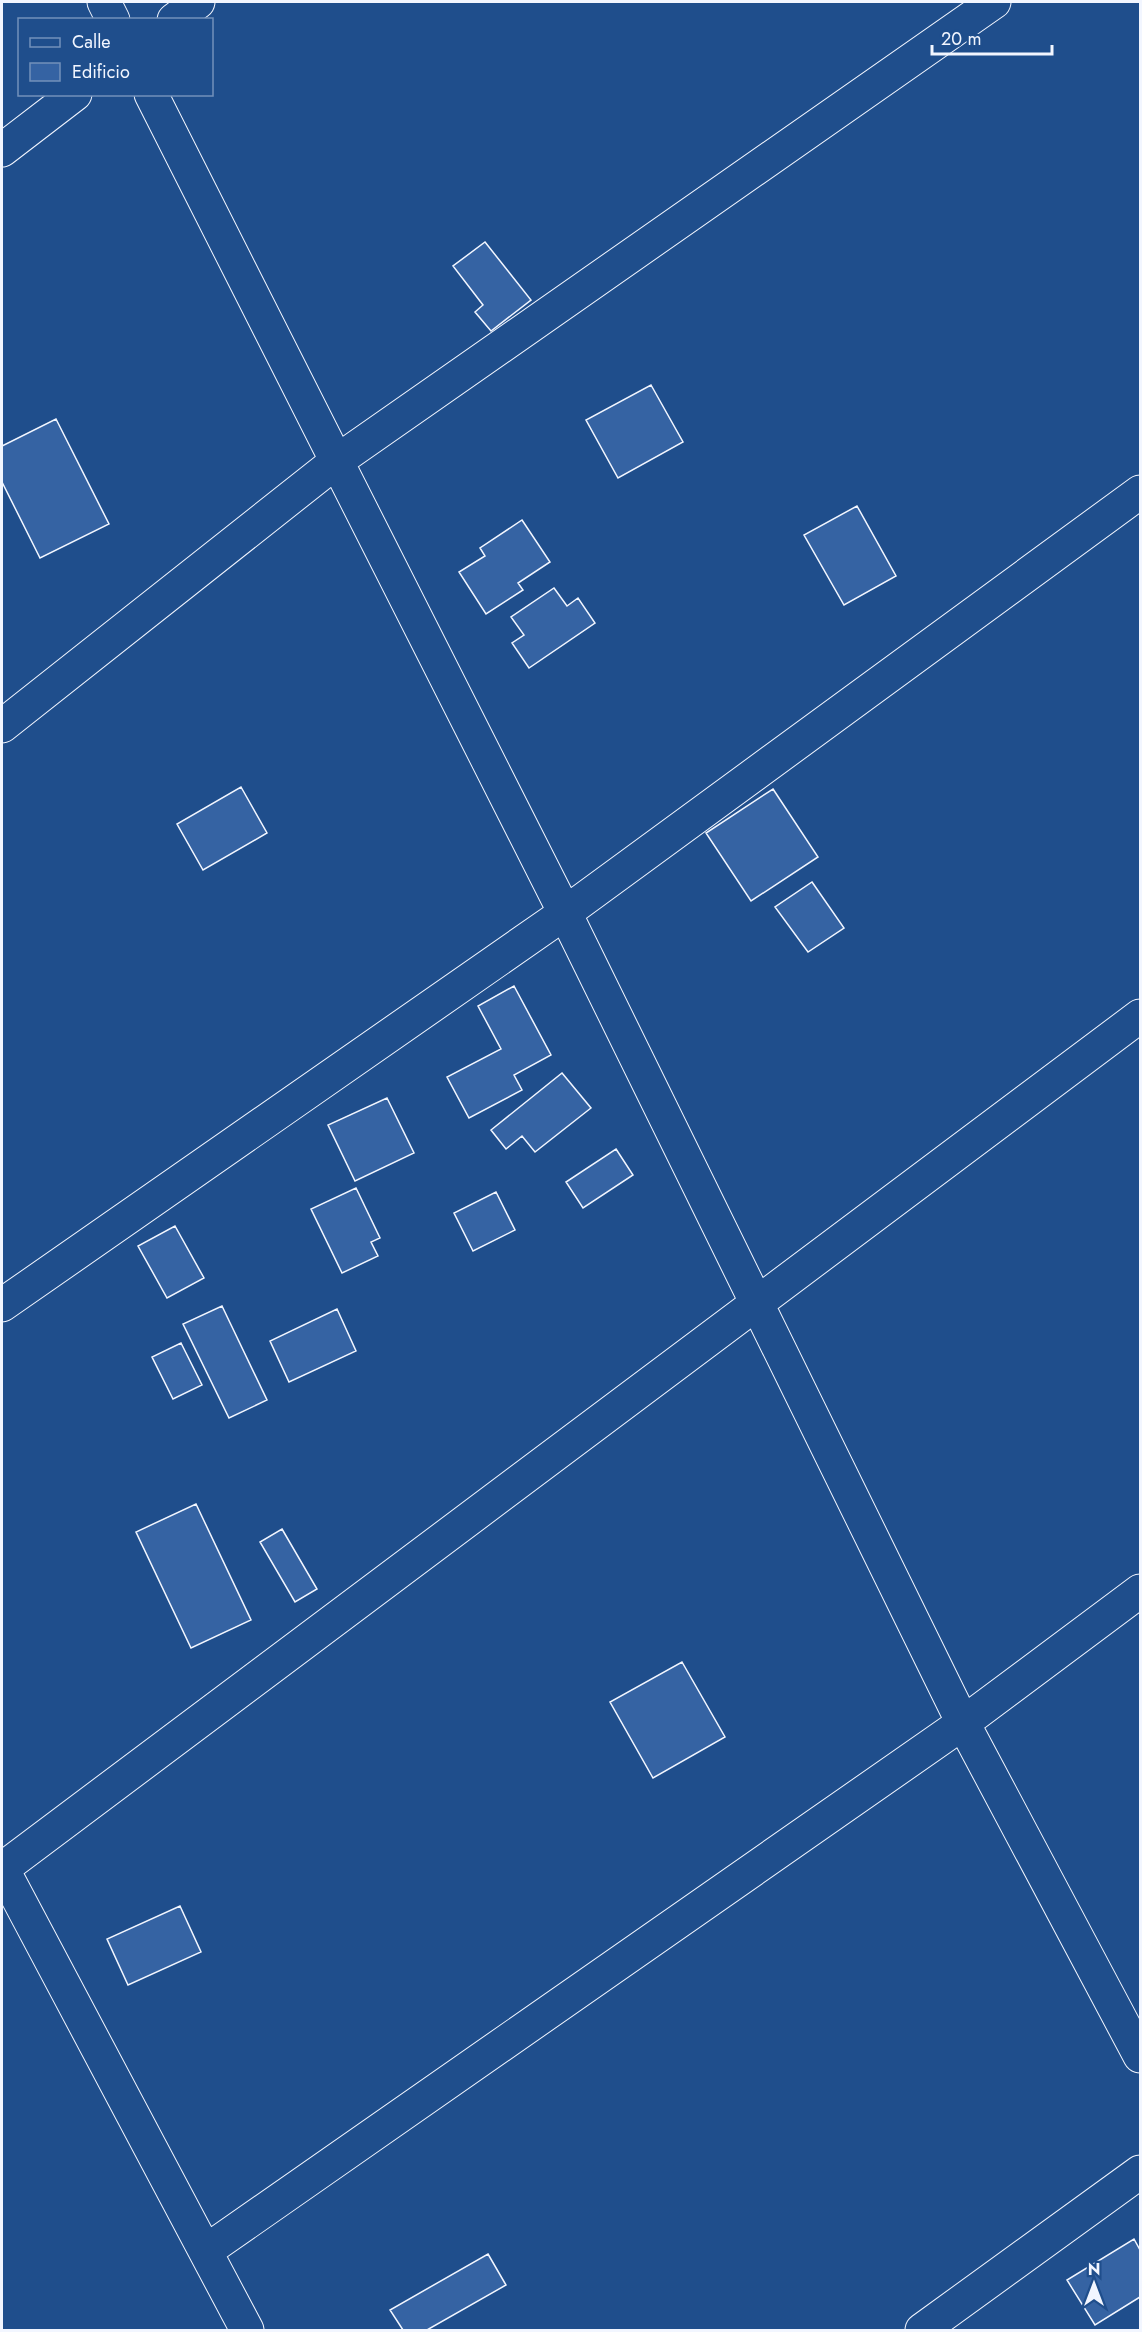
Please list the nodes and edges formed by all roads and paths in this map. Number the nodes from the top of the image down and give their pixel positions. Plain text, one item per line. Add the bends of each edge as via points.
1 (104, 2) edge
2 (198, 2) edge
3 (994, 2) edge
4 (112, 18) edge
5 (177, 18) edge
6 (72, 96) edge
7 (152, 96) edge
8 (2, 150) edge
9 (337, 462) junction
10 (1140, 492) edge
11 (2, 726) edge
12 (565, 913) junction
13 (1140, 1016) edge
14 (757, 1303) junction
15 (2, 1305) edge
16 (1140, 1591) edge
17 (963, 1723) junction
18 (2, 1868) edge
19 (1140, 2056) edge
20 (1140, 2172) edge
21 (206, 2251) junction
22 (247, 2331) edge
23 (922, 2331) edge

1 - 4 street
2 - 5 street
3 - 9 street
6 - 8 street
7 - 9 street
9 - 11 street
9 - 12 street
10 - 12 street
12 - 14 street
12 - 15 street
13 - 14 street
14 - 17 street
14 - 18 street
16 - 17 street
17 - 19 street
17 - 21 street
18 - 21 street
20 - 23 street
21 - 22 street

